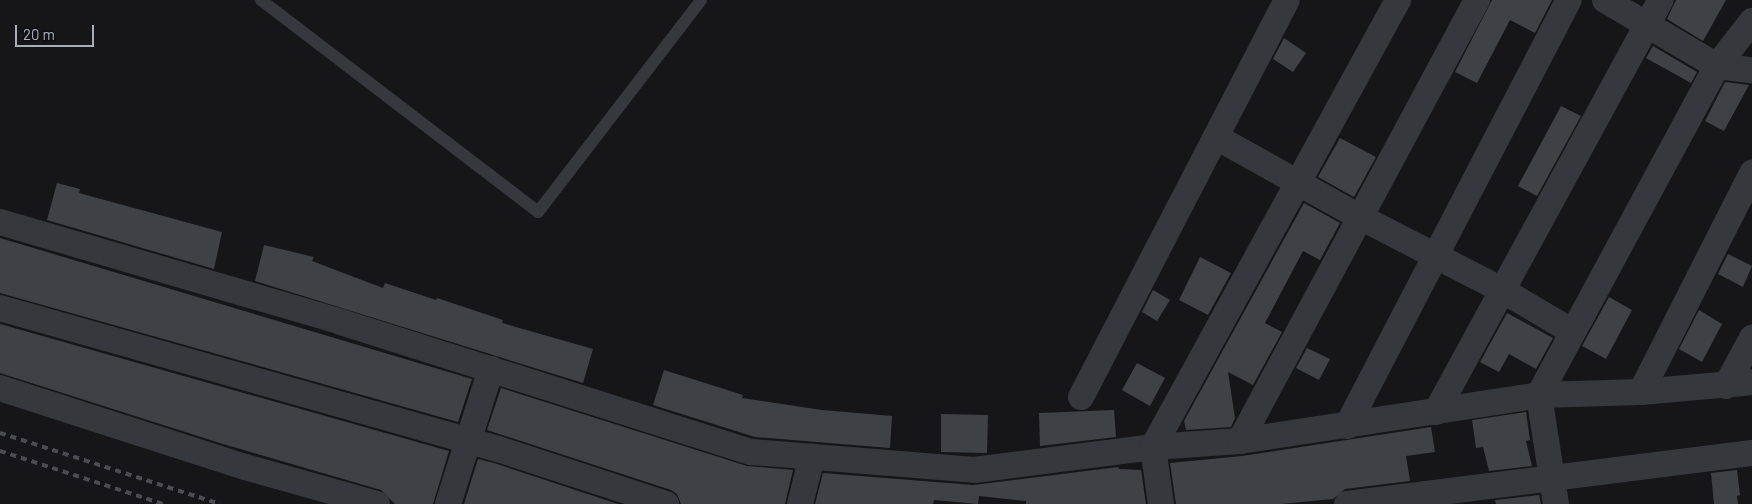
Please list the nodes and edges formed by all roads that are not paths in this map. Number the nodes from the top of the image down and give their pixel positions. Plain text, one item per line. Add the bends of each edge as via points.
1 (261, 0) edge
2 (702, 0) edge
3 (1287, 0) edge
4 (1398, 0) edge
5 (1477, 0) edge
6 (1569, 0) edge
7 (1605, 0) edge
8 (1661, 0) edge
9 (1752, 21) edge
10 (1646, 24) junction
11 (1717, 66) junction
12 (1752, 70) edge
13 (1216, 137) junction
14 (1752, 173) edge
15 (1298, 182) junction
16 (1360, 217) junction
17 (0, 222) edge
18 (1436, 256) junction
19 (1502, 290) junction
20 (0, 308) edge
21 (1573, 332) junction
22 (1752, 338) edge
23 (491, 369) junction
24 (1752, 382) edge
25 (1726, 386) junction
26 (0, 388) edge
27 (1641, 392) junction
28 (1539, 395) junction
29 (1081, 398) dead end
30 (1436, 412) junction
31 (1347, 426) junction
32 (467, 441) junction
33 (1240, 441) junction
34 (1153, 447) junction
35 (1752, 454) edge
36 (812, 457) junction
37 (1551, 477) junction
38 (377, 504) edge
39 (448, 504) edge
40 (666, 504) edge
41 (800, 504) edge
42 (1161, 504) edge
43 (1347, 504) edge
44 (1556, 504) edge

1 - 2 lane via 538,212
3 - 13 street
4 - 15 street
5 - 16 street
6 - 18 street
7 - 10 street
8 - 10 street
9 - 11 street
10 - 11 street
10 - 19 street
11 - 12 street
11 - 21 street
13 - 15 street
13 - 29 street
14 - 27 street
15 - 16 street
15 - 34 street
16 - 18 street
16 - 33 street
17 - 23 street
18 - 19 street
18 - 31 street
19 - 21 street
19 - 30 street
20 - 32 street
21 - 28 street
22 - 25 street
23 - 32 street
23 - 36 street via 752,452
24 - 25 street
25 - 27 street
26 - 38 street via 245,467
27 - 28 street
28 - 30 street
28 - 37 street
30 - 31 street
31 - 33 street
32 - 39 street
32 - 40 street
33 - 34 street
34 - 36 street via 974,470
34 - 42 street
35 - 37 street
36 - 41 street
37 - 43 street
37 - 44 street

